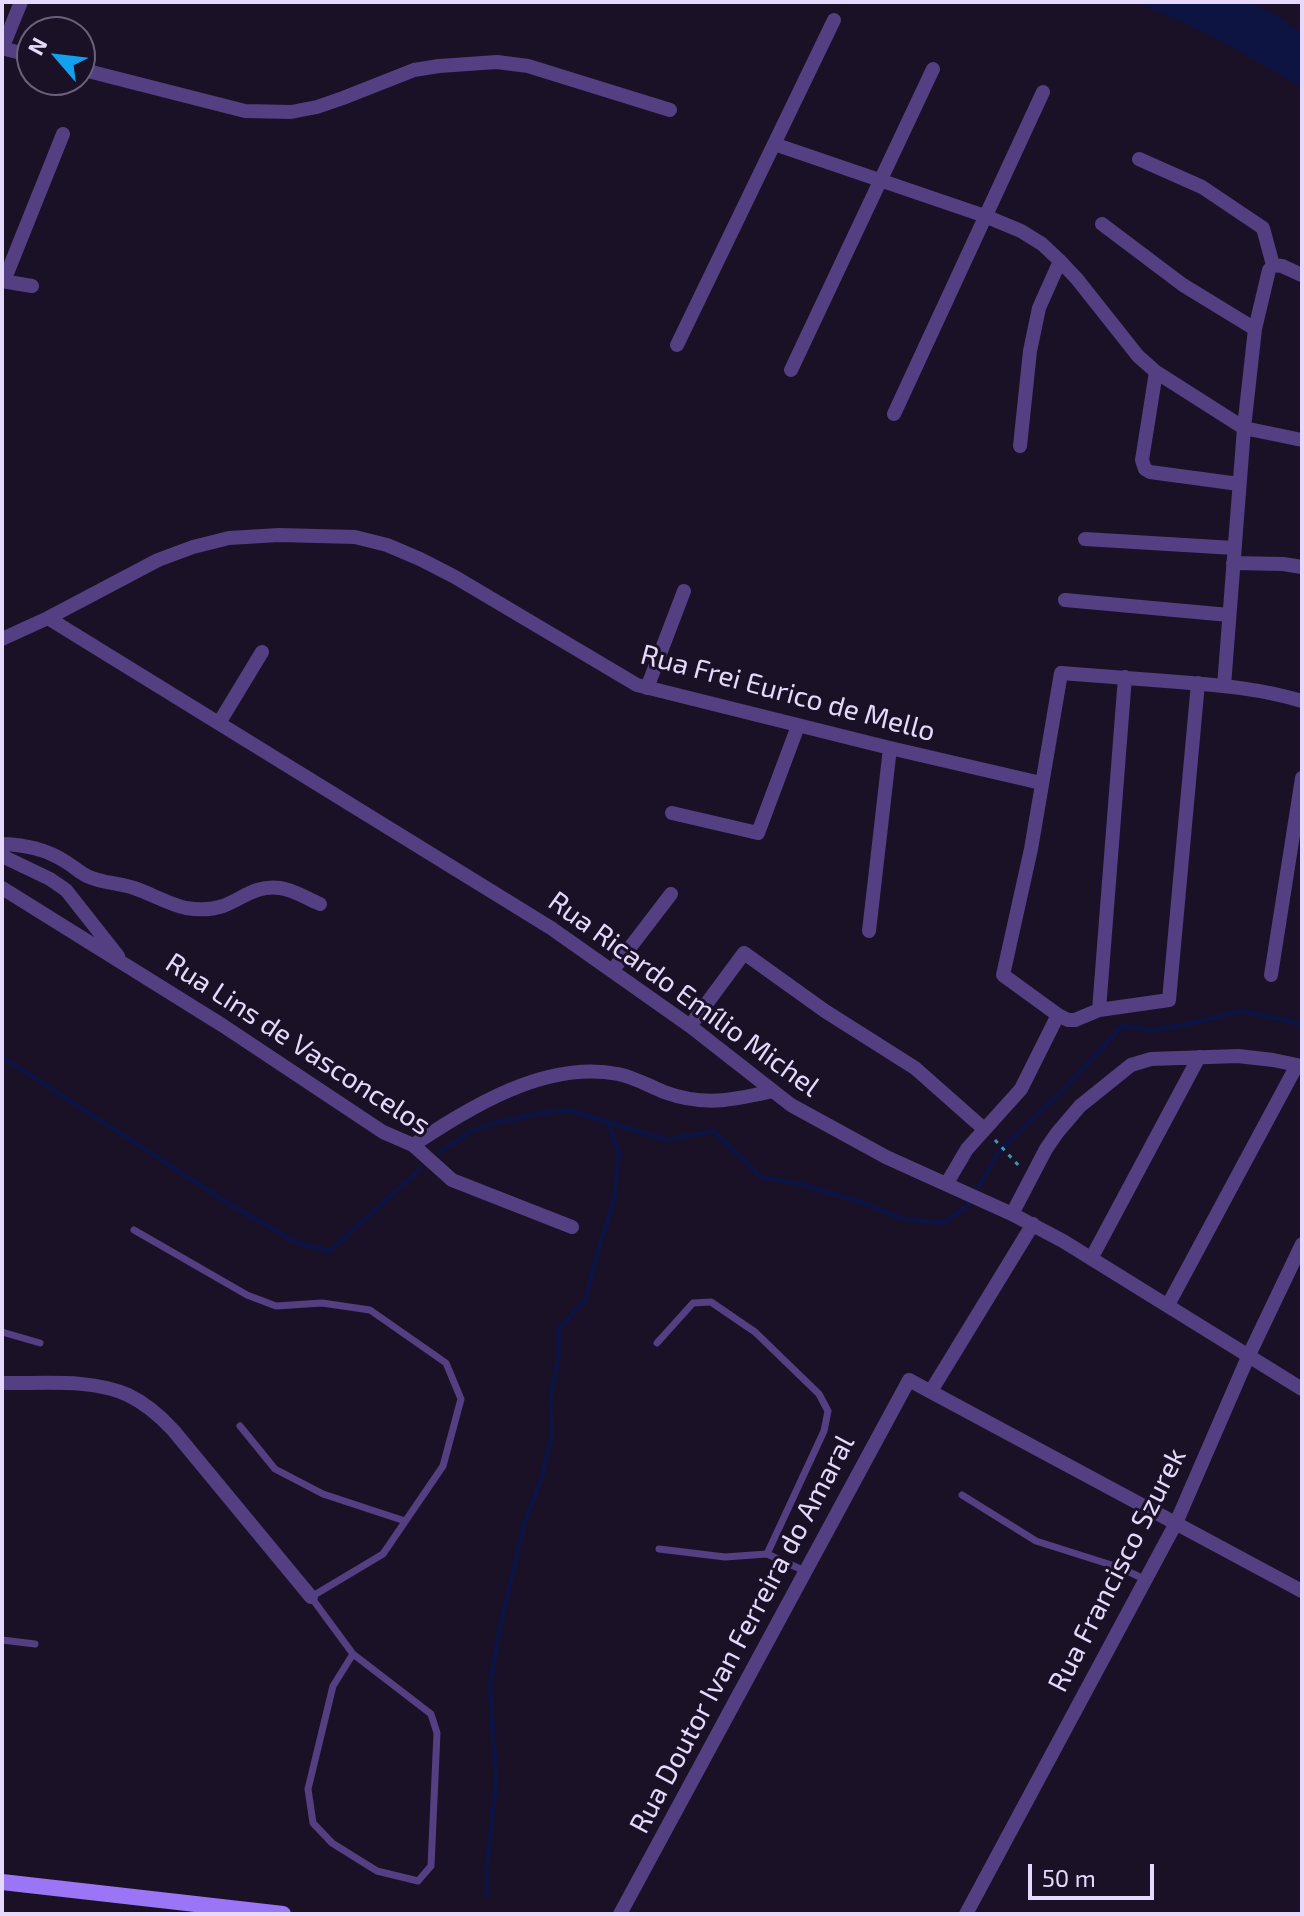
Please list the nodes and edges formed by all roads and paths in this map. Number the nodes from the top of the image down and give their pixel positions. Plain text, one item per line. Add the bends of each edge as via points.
1 (21, 2) edge
2 (834, 20) dead end
3 (2, 49) edge
4 (933, 69) dead end
5 (96, 73) edge
6 (1043, 92) dead end
7 (670, 110) dead end
8 (63, 134) dead end
9 (774, 144) junction
10 (1139, 159) dead end
11 (881, 181) junction
12 (985, 216) junction
13 (1102, 224) dead end
14 (1060, 261) junction
15 (1273, 265) junction
16 (1302, 275) edge
17 (3, 281) edge
18 (32, 286) dead end
19 (1255, 329) junction
20 (677, 345) dead end
21 (791, 370) dead end
22 (1156, 372) junction
23 (894, 414) dead end
24 (1244, 428) junction
25 (1302, 440) edge
26 (1020, 446) dead end
27 (1239, 484) junction
28 (1085, 539) dead end
29 (1234, 555) junction
30 (1302, 567) edge
31 (684, 591) dead end
32 (1065, 600) dead end
33 (1229, 615) junction
34 (48, 618) junction
35 (2, 639) edge
36 (262, 652) dead end
37 (1125, 677) junction
38 (1198, 683) junction
39 (1224, 686) junction
40 (647, 688) junction
41 (1302, 701) edge
42 (219, 723) junction
43 (798, 726) junction
44 (890, 748) junction
45 (1302, 778) edge
46 (1041, 783) junction
47 (672, 813) dead end
48 (2, 844) edge
49 (2, 856) edge
50 (2, 888) edge
51 (671, 894) dead end
52 (320, 904) dead end
53 (869, 931) dead end
54 (123, 963) junction
55 (612, 971) junction
56 (1271, 975) dead end
57 (1099, 1010) junction
58 (1058, 1015) junction
59 (690, 1026) junction
60 (1199, 1057) junction
61 (1300, 1066) edge
62 (773, 1091) junction
63 (984, 1129) junction
64 (413, 1145) junction
65 (1031, 1177) junction
66 (947, 1183) junction
67 (1012, 1214) junction
68 (1033, 1224) junction
69 (572, 1227) dead end
70 (134, 1230) dead end
71 (1302, 1244) edge
72 (1092, 1257) junction
73 (1297, 1268) edge
74 (1168, 1305) junction
75 (2, 1332) edge
76 (40, 1343) dead end
77 (657, 1343) dead end
78 (1248, 1357) junction
79 (2, 1383) edge
80 (1302, 1389) edge
81 (931, 1391) junction
82 (240, 1426) dead end
83 (962, 1495) dead end
84 (405, 1521) junction
85 (1176, 1523) junction
86 (659, 1549) dead end
87 (767, 1554) junction
88 (805, 1571) junction
89 (1146, 1580) junction
90 (1302, 1591) edge
91 (311, 1597) junction
92 (2, 1640) edge
93 (35, 1644) dead end
94 (353, 1654) junction
95 (2, 1882) edge
96 (283, 1914) edge
97 (620, 1914) edge
98 (966, 1914) edge

1 - 3 street
2 - 9 street
4 - 11 street
5 - 7 street via 245,111 291,112 414,70 497,62 528,66
6 - 12 street
8 - 17 street
9 - 11 street
9 - 20 street
10 - 15 street via 1202,187 1263,228
11 - 12 street
11 - 21 street
12 - 14 street via 1021,231
12 - 23 street
13 - 19 street via 1183,285
14 - 22 street
14 - 26 street via 1039,308
15 - 16 street
15 - 19 street
17 - 18 street
19 - 24 street
22 - 24 street
22 - 27 street via 1145,469
24 - 25 street
24 - 27 street
27 - 29 street
28 - 29 street
29 - 30 street
29 - 33 street
31 - 40 street
32 - 33 street
33 - 39 street
34 - 35 street, Rua Frei Eurico de Mello
34 - 40 street, Rua Frei Eurico de Mello via 147,565 193,547 229,538 355,537 387,545 455,577
34 - 42 street, Rua Ricardo Emílio Michel
36 - 42 street
37 - 38 street
37 - 46 street via 1061,673
37 - 57 street
38 - 39 street
38 - 57 street via 1169,1000
39 - 41 street
40 - 43 street, Rua Frei Eurico de Mello
42 - 55 street, Rua Ricardo Emílio Michel via 509,901
43 - 44 street, Rua Frei Eurico de Mello
43 - 47 street via 758,833
44 - 46 street, Rua Frei Eurico de Mello
44 - 53 street
45 - 56 street
46 - 58 street via 1003,975
48 - 52 street via 44,850 92,878 177,906 214,908 269,888 283,888
49 - 54 street via 66,890
50 - 54 street, Rua Lins de Vasconcelos
51 - 55 street
54 - 64 street, Rua Lins de Vasconcelos via 383,1132
55 - 59 street, Rua Ricardo Emílio Michel
57 - 58 street via 1075,1020
58 - 63 street via 1021,1089
59 - 62 street, Rua Ricardo Emílio Michel
59 - 63 street via 744,953 915,1068
60 - 61 street via 1256,1057
60 - 65 street via 1131,1065 1074,1113
60 - 72 street
61 - 74 street
62 - 64 street via 713,1102 682,1098 618,1074 558,1075 489,1099
62 - 66 street, Rua Ricardo Emílio Michel via 848,1137
63 - 65 path
63 - 66 street
64 - 69 street, Rua Lins de Vasconcelos via 460,1184
65 - 67 street
66 - 67 street, Rua Ricardo Emílio Michel
67 - 68 street, Rua Ricardo Emílio Michel
68 - 72 street, Rua Ricardo Emílio Michel
68 - 81 street
70 - 84 lane via 276,1306 322,1303 370,1310 446,1363 461,1399 443,1466
71 - 73 street, Rua Francisco Szurek
72 - 74 street, Rua Ricardo Emílio Michel
73 - 78 street, Rua Francisco Szurek
74 - 78 street, Rua Ricardo Emílio Michel
75 - 76 lane
77 - 87 lane via 693,1303 711,1302 755,1332 819,1394 828,1411 824,1431
78 - 80 street, Rua Ricardo Emílio Michel
78 - 85 street, Rua Francisco Szurek
79 - 91 street via 90,1385 147,1406 173,1430
81 - 85 street
81 - 88 street, Rua Doutor Ivan Ferreira do Amaral via 909,1380
82 - 84 lane via 275,1469 323,1494
83 - 89 lane via 1036,1541
84 - 91 lane via 383,1554
85 - 89 street, Rua Francisco Szurek
85 - 90 street
86 - 87 lane via 725,1557
87 - 88 lane
88 - 97 street, Rua Doutor Ivan Ferreira do Amaral
89 - 98 street, Rua Francisco Szurek
91 - 94 lane
92 - 93 lane
94 - 94 lane via 333,1686 308,1789 313,1823 332,1843 377,1871 418,1881 431,1866 437,1733 431,1714
95 - 96 main road

